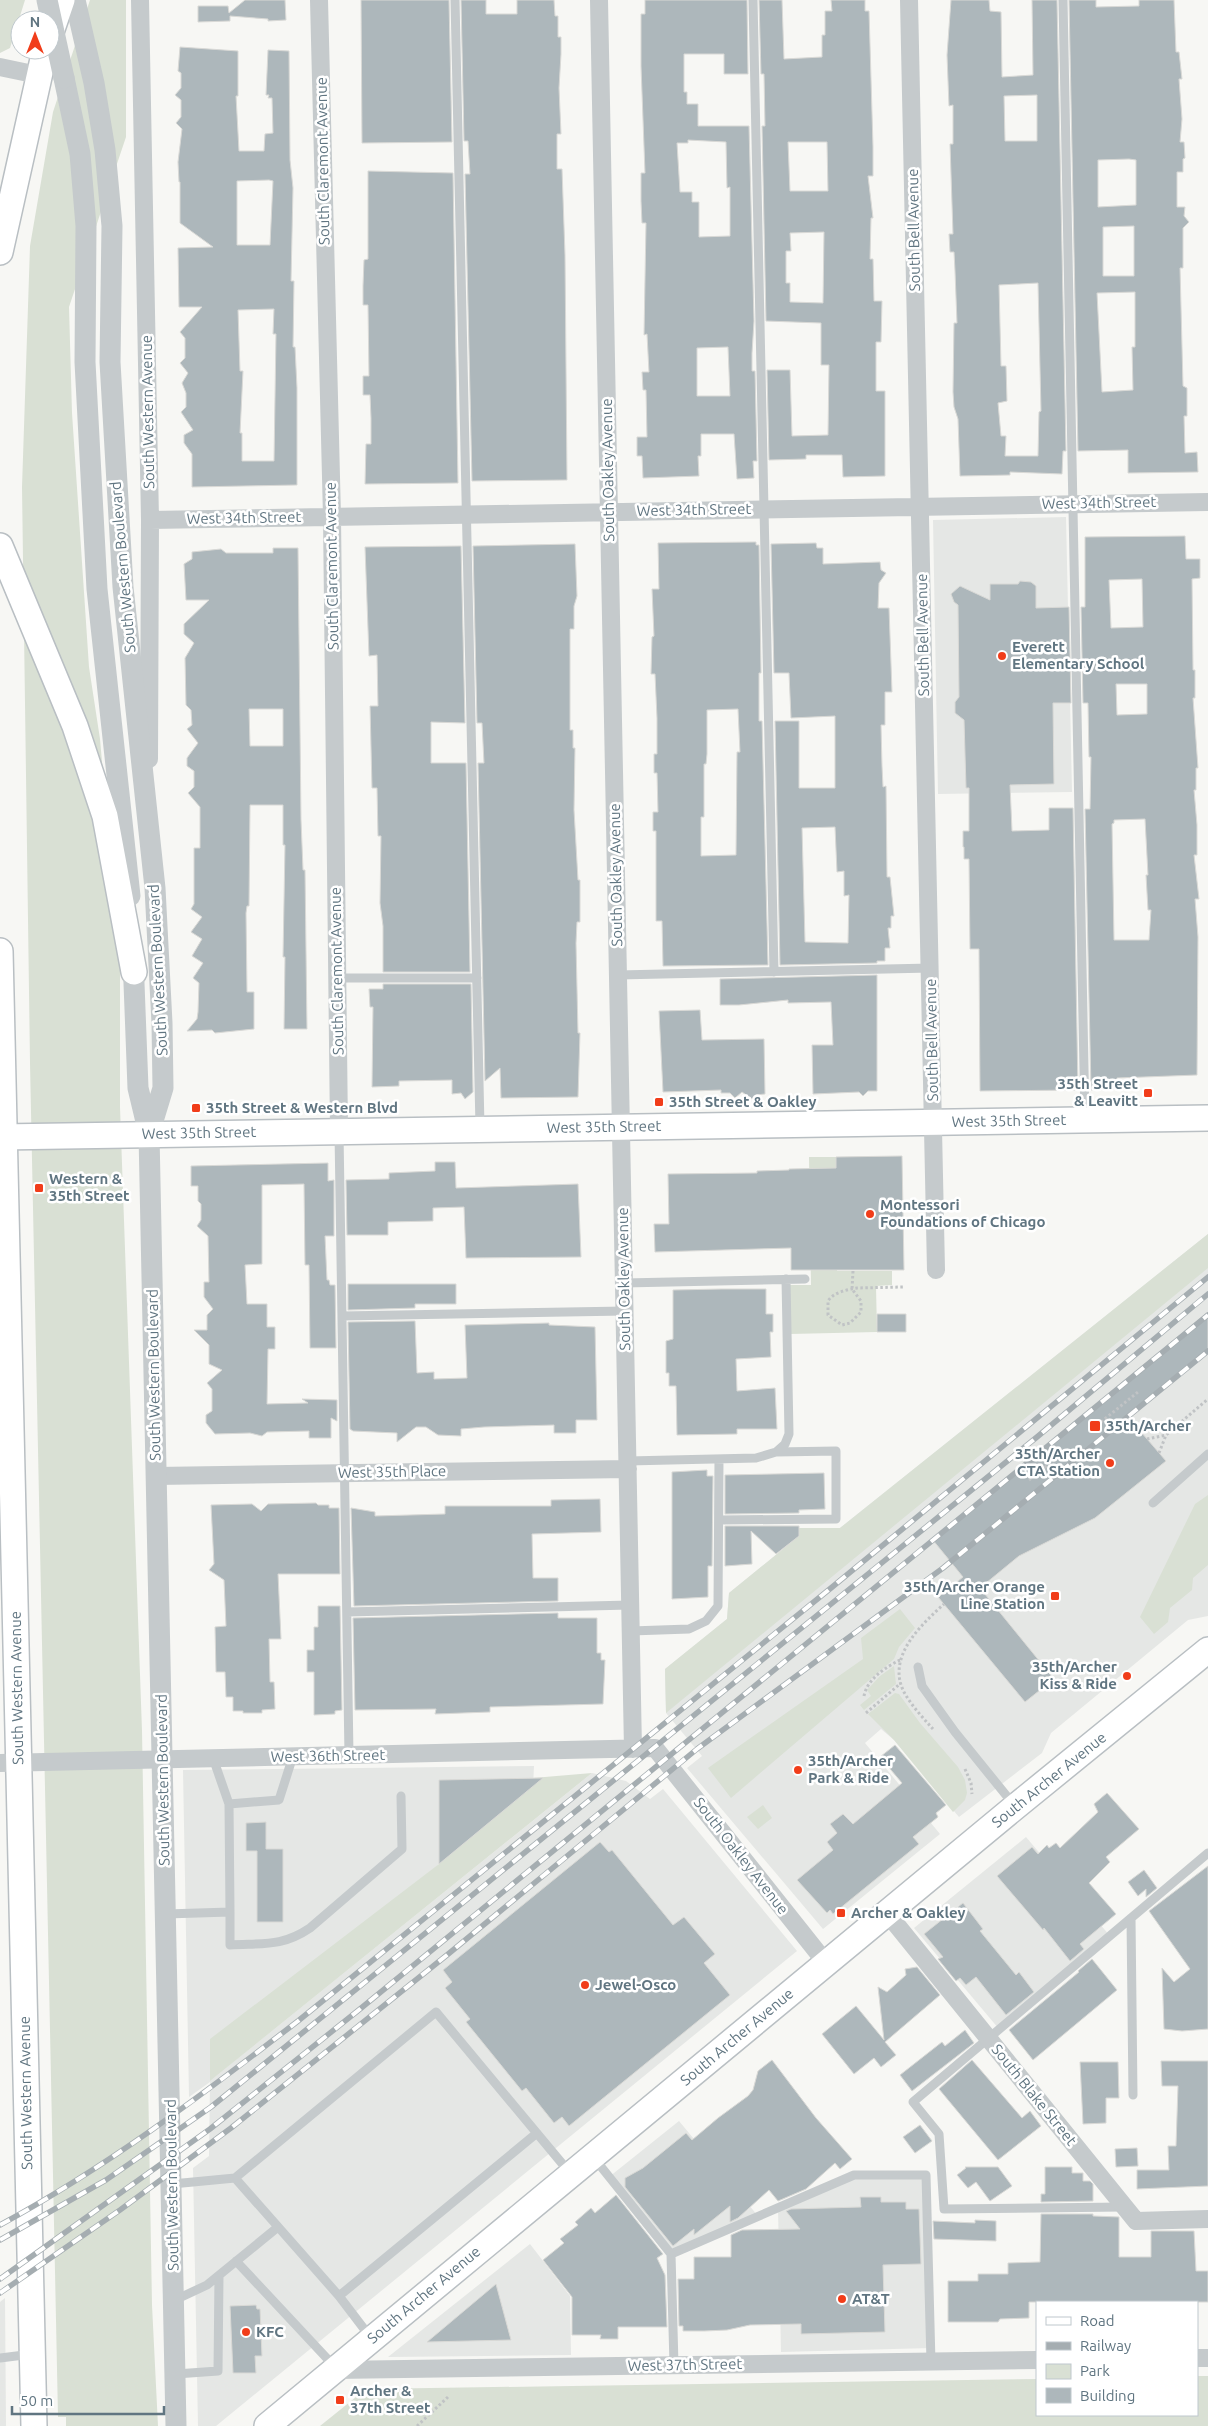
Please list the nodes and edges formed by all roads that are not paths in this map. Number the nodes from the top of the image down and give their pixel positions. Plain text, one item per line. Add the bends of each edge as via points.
1 (47, 0) edge
2 (75, 0) edge
3 (140, 0) edge
4 (319, 0) edge
5 (455, 0) edge
6 (599, 0) edge
7 (752, 0) edge
8 (909, 0) edge
9 (1063, 0) edge
10 (42, 60) edge
11 (0, 67) edge
12 (38, 75) junction
13 (0, 252) edge
14 (1208, 502) edge
15 (1073, 504) junction
16 (921, 506) junction
17 (765, 509) junction
18 (609, 512) junction
19 (466, 514) junction
20 (332, 516) junction
21 (150, 520) junction
22 (0, 546) edge
23 (148, 825) junction
24 (0, 951) edge
25 (931, 968) junction
26 (134, 972) junction
27 (774, 972) junction
28 (618, 976) junction
29 (338, 978) junction
30 (477, 978) junction
31 (1208, 1118) edge
32 (1085, 1120) junction
33 (934, 1122) junction
34 (621, 1127) junction
35 (480, 1129) junction
36 (339, 1132) junction
37 (149, 1134) junction
38 (2, 1137) edge
39 (936, 1270) dead end
40 (786, 1279) junction
41 (805, 1279) dead end
42 (624, 1283) junction
43 (625, 1311) junction
44 (342, 1316) junction
45 (776, 1452) junction
46 (1208, 1454) edge
47 (720, 1459) junction
48 (628, 1465) junction
49 (344, 1473) junction
50 (156, 1476) junction
51 (1154, 1503) dead end
52 (719, 1520) junction
53 (630, 1605) junction
54 (347, 1612) junction
55 (631, 1632) junction
56 (1208, 1650) edge
57 (918, 1667) dead end
58 (655, 1748) joint
59 (633, 1749) junction
60 (349, 1755) junction
61 (293, 1756) junction
62 (213, 1758) junction
63 (163, 1759) junction
64 (9, 1762) edge
65 (401, 1796) dead end
66 (229, 1804) junction
67 (1015, 1807) junction
68 (1208, 1854) edge
69 (230, 1912) junction
70 (886, 1913) junction
71 (166, 1914) junction
72 (1131, 1918) junction
73 (826, 1963) junction
74 (988, 2038) junction
75 (1133, 2096) dead end
76 (537, 2133) junction
77 (592, 2156) junction
78 (571, 2174) junction
79 (235, 2178) junction
80 (172, 2184) junction
81 (1125, 2207) junction
82 (1208, 2219) edge
83 (278, 2227) junction
84 (671, 2254) junction
85 (236, 2261) junction
86 (219, 2276) junction
87 (339, 2296) junction
88 (174, 2300) junction
89 (372, 2338) junction
90 (32, 2354) junction
91 (0, 2358) edge
92 (1036, 2360) edge
93 (931, 2362) junction
94 (674, 2365) junction
95 (335, 2369) junction
96 (176, 2374) junction
97 (34, 2426) edge
98 (176, 2426) edge
99 (267, 2426) edge

1 - 26 street, South Western Boulevard, bridge via 80,154 86,226 85,362 97,589 130,890
2 - 23 street, South Western Boulevard via 94,84 107,169 112,226 110,362 122,578
3 - 21 street, South Western Avenue
4 - 20 street, South Claremont Avenue
5 - 19 lane
6 - 18 street, South Oakley Avenue
7 - 17 lane
8 - 16 street, South Bell Avenue
9 - 15 lane
10 - 12 main road
11 - 12 street
12 - 13 main road
14 - 15 street, West 34th Street
15 - 16 street, West 34th Street
15 - 32 lane
16 - 17 street, West 34th Street
16 - 25 street, South Bell Avenue
17 - 18 street, West 34th Street
17 - 27 lane
18 - 19 street, West 34th Street
18 - 28 street, South Oakley Avenue
19 - 20 street, West 34th Street
19 - 30 lane
20 - 21 street, West 34th Street
20 - 29 street, South Claremont Avenue
21 - 23 street, South Western Avenue
22 - 26 main road via 75,726 105,816
23 - 37 street, South Western Boulevard via 155,888 164,1088
24 - 38 main road, South Western Avenue
25 - 27 lane
25 - 33 street, South Bell Avenue
26 - 37 street, South Western Boulevard via 138,1088
27 - 28 lane
28 - 34 street, South Oakley Avenue
29 - 30 lane
29 - 36 street, South Claremont Avenue
30 - 35 lane
31 - 32 main road, West 35th Street
32 - 33 main road, West 35th Street
33 - 34 main road, West 35th Street
33 - 39 street, South Bell Avenue
34 - 35 main road, West 35th Street
34 - 42 street, South Oakley Avenue
35 - 36 main road, West 35th Street
36 - 37 main road, West 35th Street
36 - 44 lane
37 - 38 main road, West 35th Street
37 - 50 street, South Western Boulevard
38 - 64 main road, South Western Avenue
40 - 41 lane
40 - 42 lane
40 - 45 lane via 789,1434 785,1444
42 - 43 street, South Oakley Avenue
43 - 44 lane
43 - 48 street, South Oakley Avenue
44 - 49 lane
45 - 47 lane via 756,1458
45 - 52 lane via 836,1451 836,1519
46 - 51 lane
47 - 48 lane
47 - 52 lane
48 - 49 street, West 35th Place
48 - 53 street, South Oakley Avenue
49 - 50 street, West 35th Place
49 - 54 lane
50 - 63 street, South Western Boulevard
52 - 55 lane via 718,1606 706,1621 689,1630
53 - 54 lane
53 - 55 street, South Oakley Avenue
54 - 60 lane
55 - 59 street, South Oakley Avenue
56 - 67 main road, South Archer Avenue
57 - 67 lane via 922,1686
58 - 59 street, West 36th Street
58 - 73 street, South Oakley Avenue
59 - 60 street, West 36th Street
60 - 61 street, West 36th Street
61 - 62 street, West 36th Street
61 - 66 lane via 279,1800
62 - 63 street, West 36th Street
62 - 66 lane
63 - 64 street, West 36th Street
63 - 71 street, South Western Boulevard
64 - 90 main road, South Western Avenue
65 - 69 lane via 402,1849 310,1928 282,1942 230,1944
66 - 69 lane
67 - 70 main road, South Archer Avenue
68 - 72 lane
69 - 71 lane
70 - 73 main road, South Archer Avenue
70 - 74 street, South Blake Street
71 - 80 street, South Western Boulevard
72 - 74 lane
72 - 75 lane
73 - 77 main road, South Archer Avenue
74 - 81 street, South Blake Street
74 - 81 lane via 913,2102 939,2134 944,2209
76 - 78 lane
76 - 79 lane via 436,2012
76 - 87 lane
77 - 78 main road, South Archer Avenue
77 - 84 lane
78 - 89 main road, South Archer Avenue
79 - 80 lane
79 - 83 lane
80 - 88 street, South Western Boulevard
81 - 82 street, South Blake Street via 1136,2221
83 - 85 lane
83 - 87 lane
84 - 93 lane via 854,2175 926,2175
84 - 94 lane
85 - 86 lane
85 - 95 lane
86 - 88 lane
86 - 96 lane via 218,2371
87 - 89 lane
88 - 96 street, South Western Boulevard
89 - 95 main road, South Archer Avenue
90 - 91 lane
90 - 97 main road, South Western Avenue
92 - 93 street, West 37th Street
93 - 94 street, West 37th Street
94 - 95 street, West 37th Street
95 - 99 main road, South Archer Avenue
96 - 98 street, South Western Boulevard

